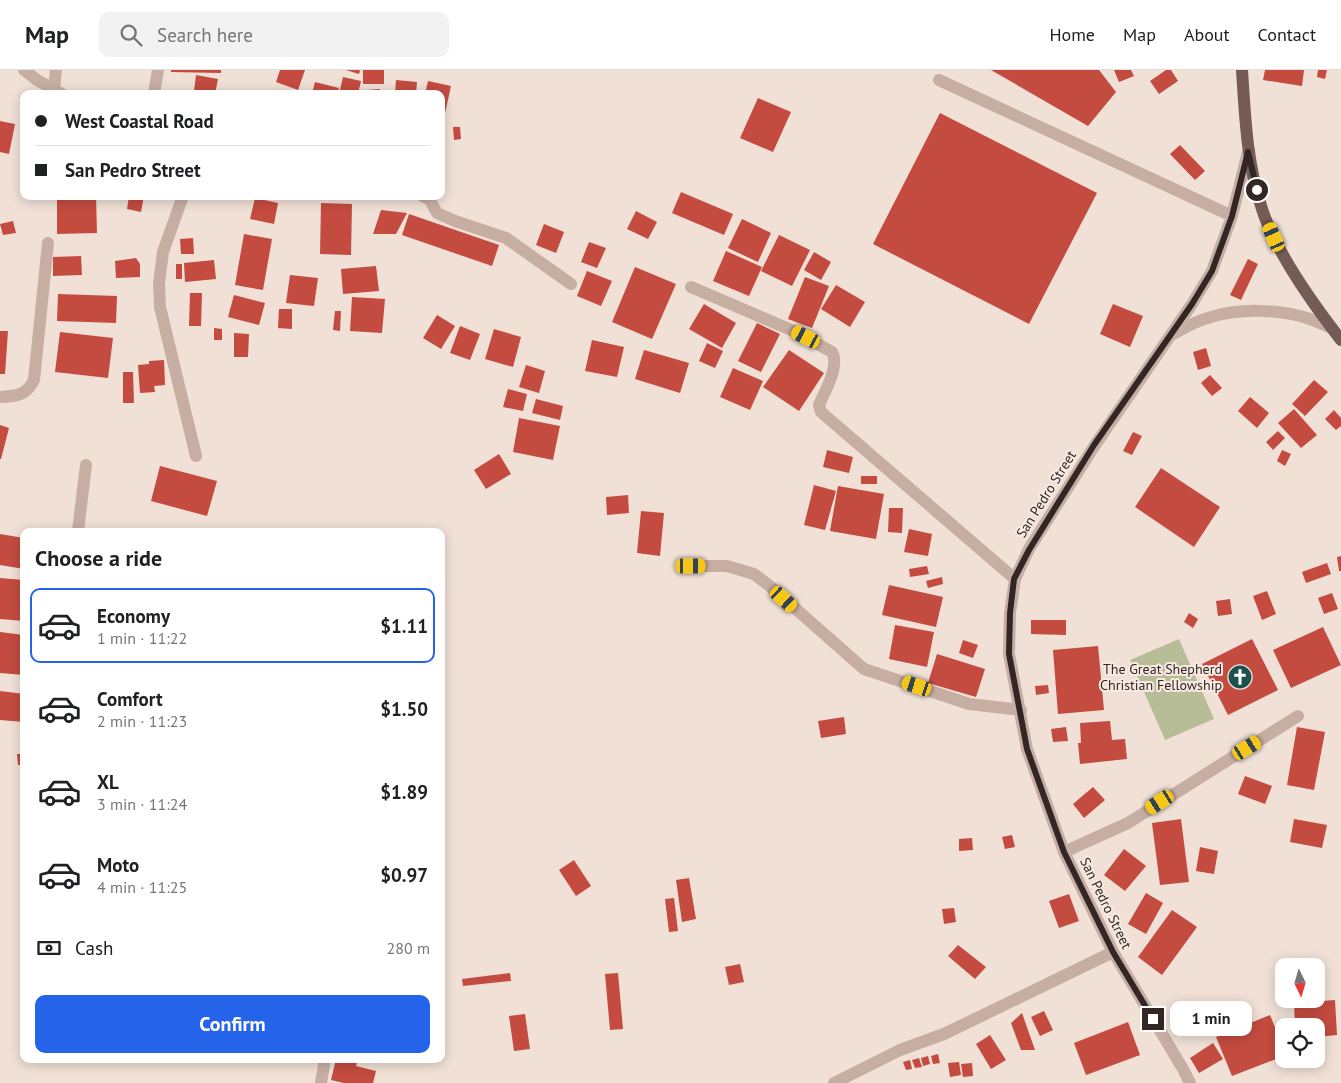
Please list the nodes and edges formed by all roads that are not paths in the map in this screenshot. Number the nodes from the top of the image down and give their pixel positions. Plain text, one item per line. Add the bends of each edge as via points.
1 (24, 70) edge
2 (56, 70) edge
3 (158, 70) edge
4 (1242, 70) edge
5 (939, 80) dead end
6 (55, 90) edge
7 (58, 90) edge
8 (155, 90) edge
9 (1248, 152) junction
10 (182, 200) edge
11 (430, 200) edge
12 (1232, 216) junction
13 (48, 243) dead end
14 (571, 284) dead end
15 (691, 287) dead end
16 (1332, 328) junction
17 (1172, 334) junction
18 (1341, 340) edge
19 (0, 398) edge
20 (196, 456) dead end
21 (86, 465) dead end
22 (78, 528) edge
23 (691, 566) dead end
24 (1014, 579) junction
25 (1020, 710) junction
26 (1298, 716) dead end
27 (1064, 852) junction
28 (1113, 952) junction
29 (325, 1063) edge
30 (321, 1083) edge
31 (834, 1083) edge
32 (1190, 1083) edge

1 - 6 street
2 - 7 street
3 - 8 street
4 - 9 main road, San Pedro Street
5 - 12 street
9 - 12 street, San Pedro Street
9 - 16 main road via 1262,209 1274,237
10 - 20 street via 163,252 160,307
11 - 14 street via 437,212 455,222 506,238
12 - 17 street, San Pedro Street via 1212,271
13 - 19 street via 34,380 23,394
15 - 24 street via 796,332 832,352 835,367 819,405 821,412
16 - 17 street via 1286,313 1246,312 1207,318
16 - 18 main road
17 - 24 street, San Pedro Street via 1094,445
21 - 22 street
23 - 25 street via 727,566 754,574 864,669 970,704
24 - 25 street, San Pedro Street via 1009,654
25 - 27 street, San Pedro Street via 1027,749
26 - 27 street via 1128,823
27 - 28 street, San Pedro Street
28 - 31 street
28 - 32 street, San Pedro Street
29 - 30 street

